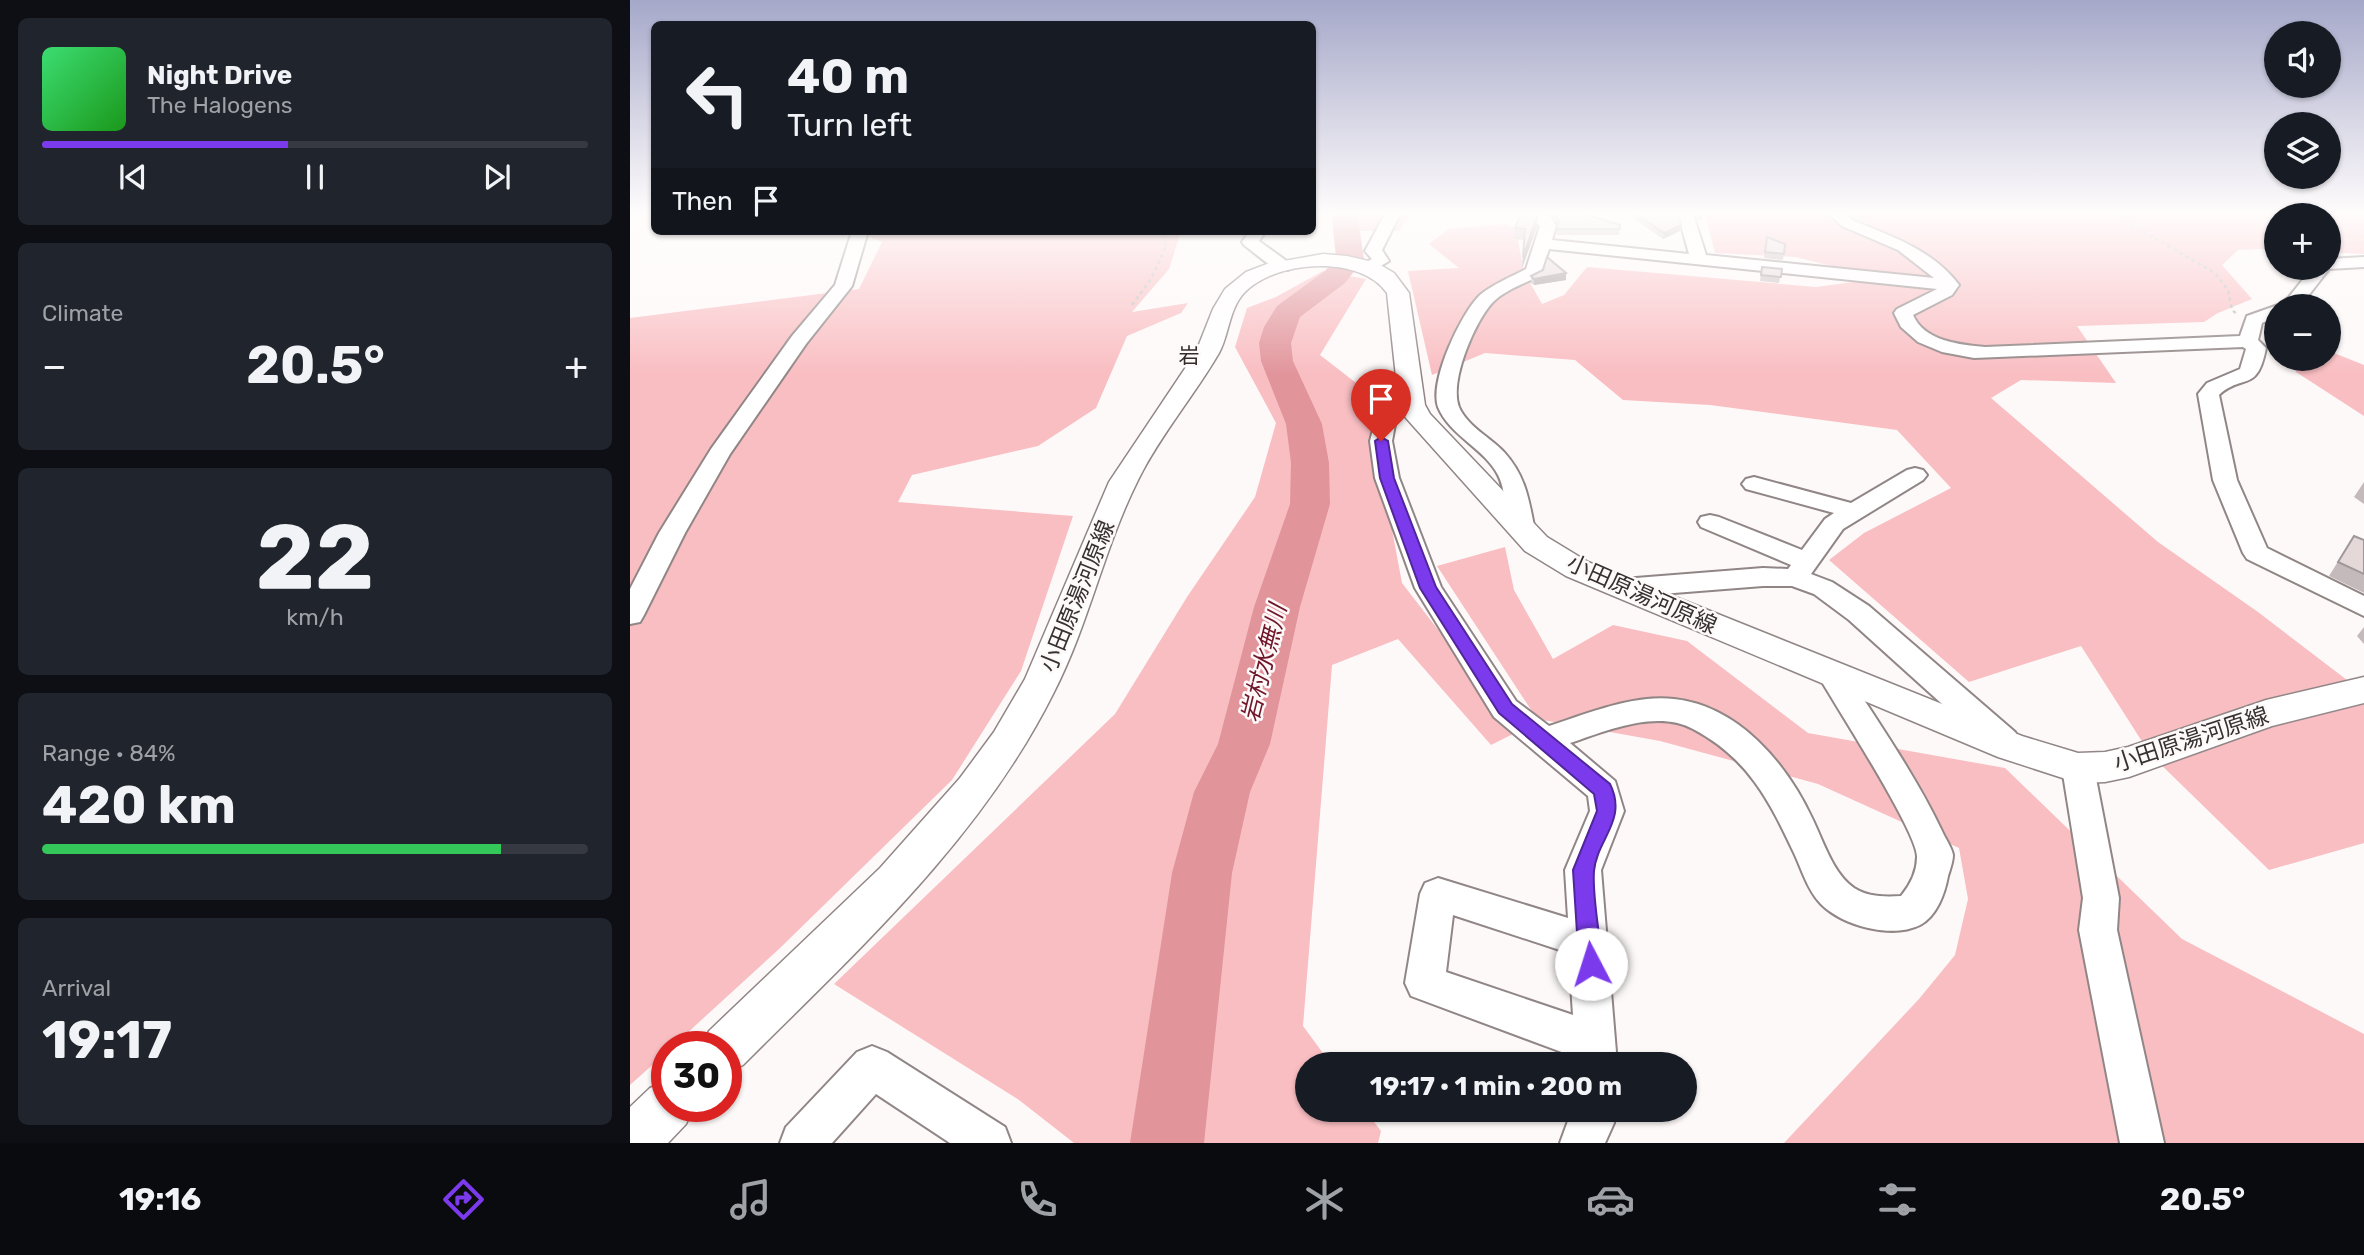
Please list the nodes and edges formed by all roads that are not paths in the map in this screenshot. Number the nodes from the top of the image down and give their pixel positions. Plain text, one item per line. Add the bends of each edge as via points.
1 (849, 267) edge
2 (1278, 267) edge
3 (1367, 267) edge
4 (1536, 267) edge
5 (1773, 267) edge
6 (1932, 267) edge
7 (2312, 280) edge
8 (1950, 285) junction
9 (2301, 294) edge
10 (2264, 320) edge
11 (2250, 330) junction
12 (1412, 405) junction
13 (1915, 475) dead end
14 (1754, 484) dead end
15 (1853, 511) junction
16 (1710, 522) dead end
17 (1523, 531) junction
18 (1801, 570) junction
19 (1623, 588) junction
20 (2364, 607) edge
21 (630, 615) edge
22 (1833, 676) junction
23 (2364, 690) edge
24 (1545, 740) junction
25 (2011, 747) junction
26 (2078, 768) junction
27 (1589, 942) junction
28 (742, 1032) edge
29 (1591, 1052) edge
30 (1596, 1052) edge
31 (652, 1122) edge
32 (1592, 1122) edge
33 (631, 1143) edge
34 (802, 1143) edge
35 (989, 1143) edge
36 (1582, 1143) edge
37 (2142, 1143) edge

1 - 21 street via 843,286 719,454
2 - 28 main road, 小田原湯河原線 via 1237,287 1210,348 1124,479 1037,693 990,769 925,848
3 - 12 main road, 小田原湯河原線 via 1385,273 1398,293
4 - 17 street via 1529,277 1483,302 1445,388 1447,407 1510,475
5 - 8 street
6 - 8 street
7 - 9 street
8 - 11 street via 1903,313 1912,329 1951,349 1984,353
10 - 11 street
11 - 20 street via 2256,348 2248,374 2214,387 2208,394 2225,480 2256,553
12 - 17 main road, 小田原湯河原線
12 - 24 street via 1386,416 1381,441 1387,478 1428,588 1505,709
13 - 15 street
14 - 15 street
15 - 18 street via 1834,524
16 - 18 street
17 - 19 main road, 小田原湯河原線 via 1577,569
18 - 19 street
18 - 25 street via 1859,613
19 - 22 main road, 小田原湯河原線
22 - 24 street via 1916,812 1935,855 1927,892 1910,912 1881,915 1855,907 1831,891 1778,786 1755,759 1694,715 1672,709 1646,712
22 - 25 main road, 小田原湯河原線
23 - 26 main road, 小田原湯河原線 via 2266,714 2129,762
24 - 27 street via 1603,790 1607,811 1583,870
25 - 26 main road, 小田原湯河原線
26 - 37 street via 2101,898 2098,930
27 - 29 street via 1438,894 1425,983
27 - 30 street
31 - 33 main road
32 - 36 street
34 - 35 street via 872,1067

